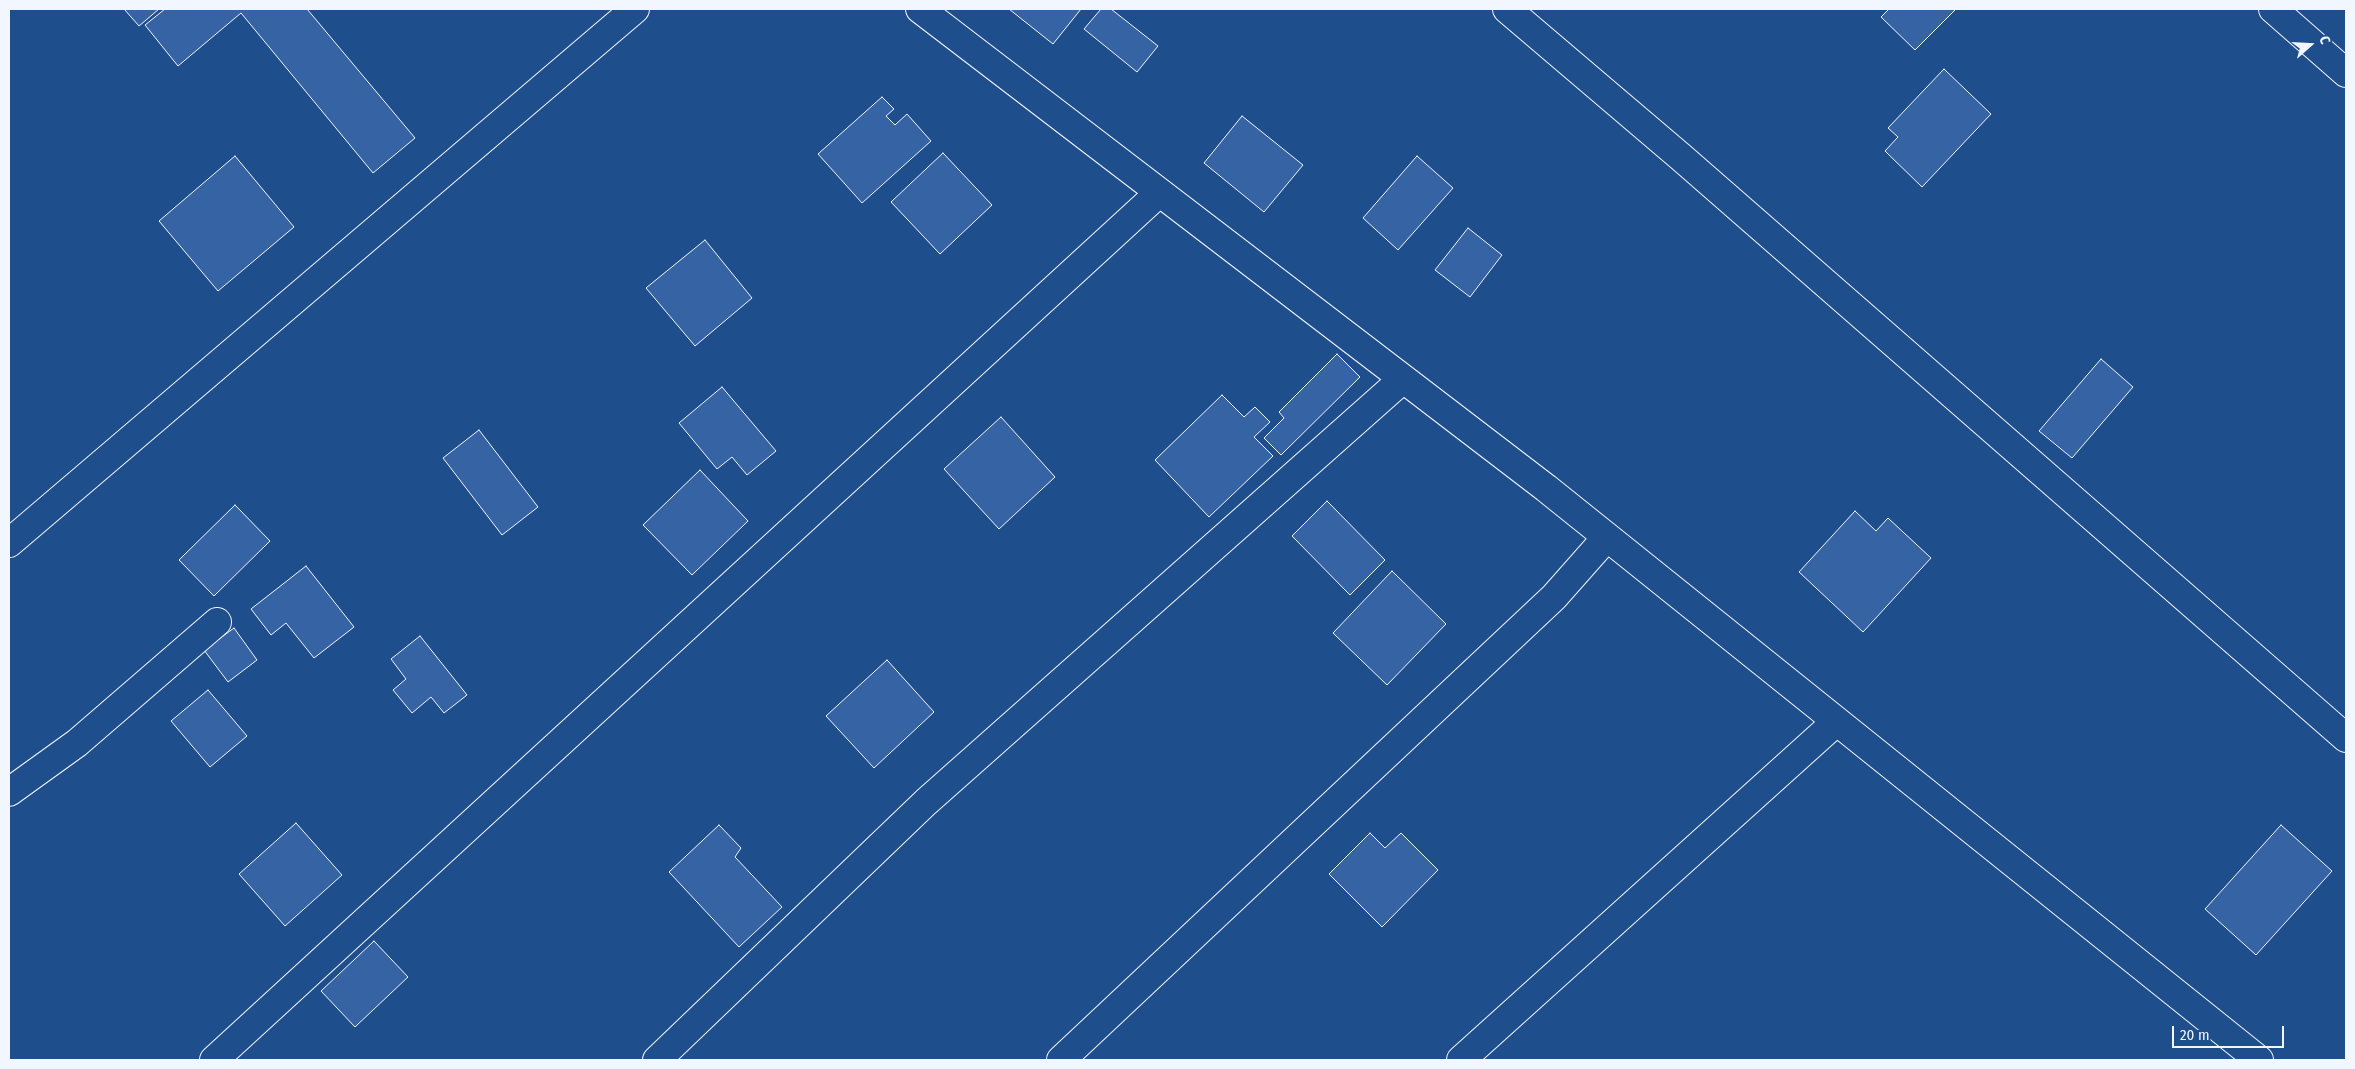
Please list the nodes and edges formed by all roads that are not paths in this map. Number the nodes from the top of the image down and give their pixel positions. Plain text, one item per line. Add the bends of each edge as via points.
1 (635, 9) edge
2 (920, 9) edge
3 (1507, 9) edge
4 (2272, 9) edge
5 (2346, 73) edge
6 (1159, 192) junction
7 (1403, 379) junction
8 (1606, 537) junction
9 (9, 544) edge
10 (216, 622) dead end
11 (1836, 722) junction
12 (2346, 738) edge
13 (9, 792) edge
14 (2254, 1059) edge
15 (214, 1060) edge
16 (656, 1060) edge
17 (1061, 1060) edge
18 (1462, 1060) edge

1 - 9 street
2 - 6 street
3 - 12 street
4 - 5 street
6 - 7 street
6 - 15 street
7 - 8 street
7 - 16 street via 926,802
8 - 11 street
8 - 17 street via 1554,597
10 - 13 street via 77,743
11 - 14 street
11 - 18 street

